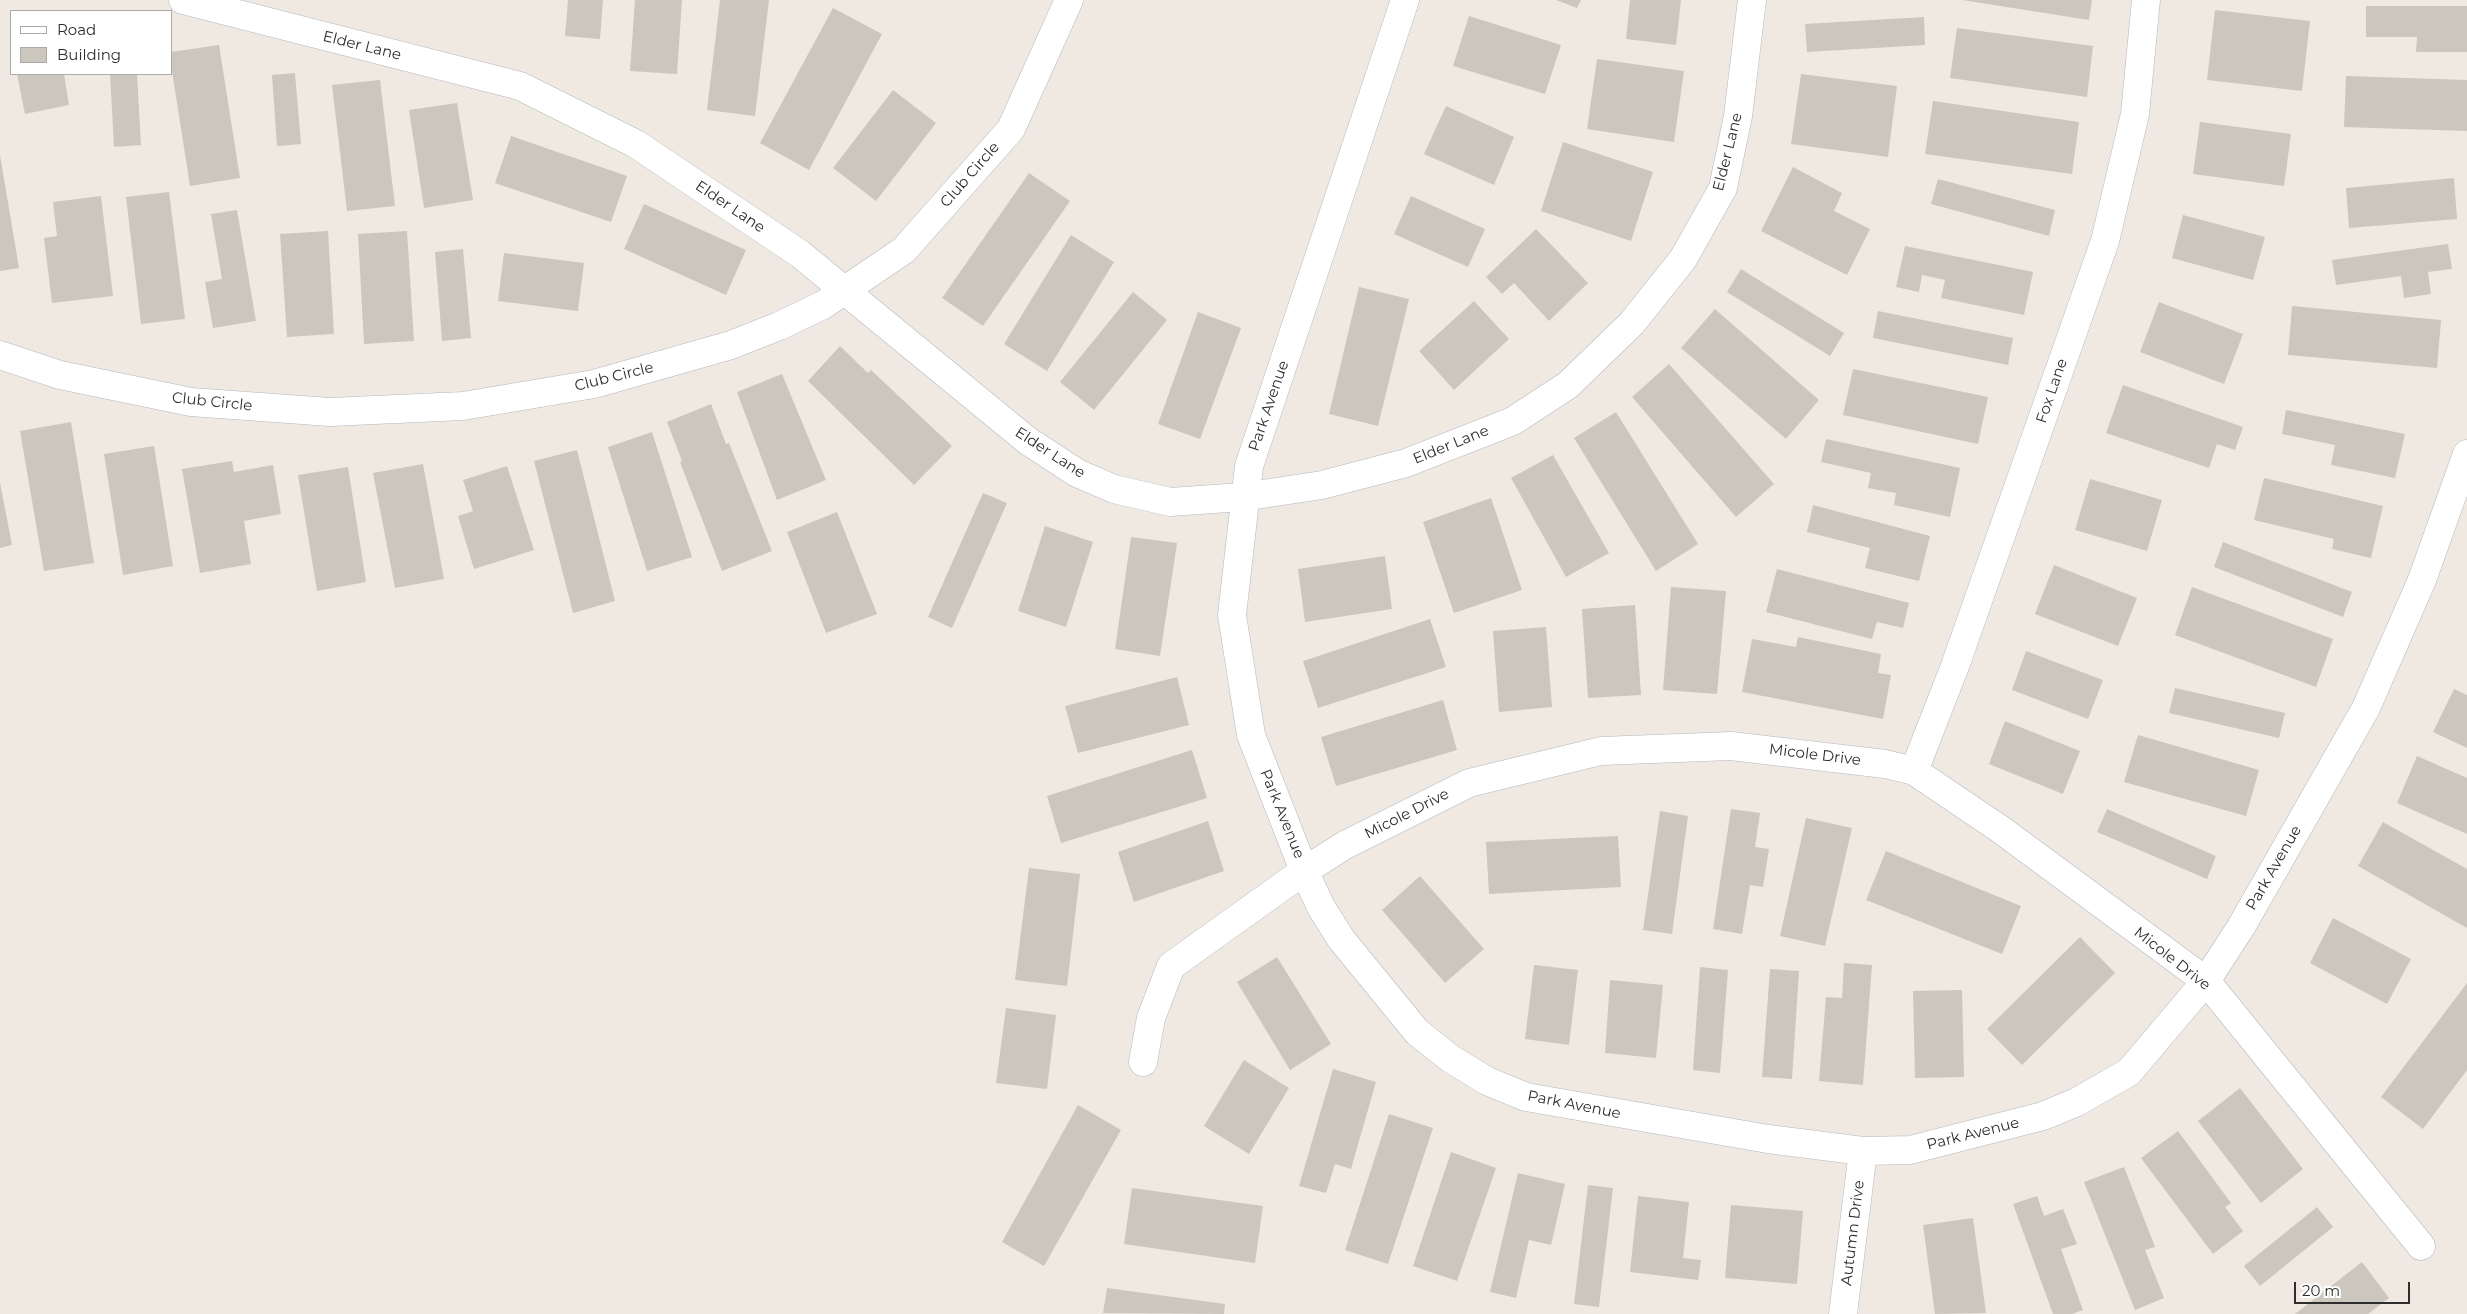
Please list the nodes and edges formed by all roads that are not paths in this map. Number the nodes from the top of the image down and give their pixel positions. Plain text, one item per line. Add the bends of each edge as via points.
1 (183, 0) edge
2 (1069, 0) edge
3 (1405, 0) edge
4 (1752, 0) edge
5 (2146, 0) edge
6 (847, 290) junction
7 (0, 355) edge
8 (2467, 454) edge
9 (1244, 497) junction
10 (1914, 771) junction
11 (1304, 871) junction
12 (2206, 981) junction
13 (1143, 1062) dead end
14 (1862, 1151) junction
15 (2421, 1246) dead end
16 (1843, 1314) edge

1 - 6 street, Elder Lane via 520,86 636,144 800,254
2 - 6 street, Club Circle via 1011,130 904,250
3 - 9 street, Park Avenue via 1249,466
4 - 9 street, Elder Lane via 1738,116 1723,188 1683,259 1632,323 1568,385 1513,421 1406,463 1322,484
5 - 10 street, Fox Lane via 2134,114 2105,241 1955,666
6 - 7 street, Club Circle via 824,305 731,345 594,384 462,406 330,412 192,402 60,376
6 - 9 street, Elder Lane via 1028,441 1077,473 1114,489 1170,502
8 - 12 street, Park Avenue via 2422,580 2366,708 2241,928
9 - 11 street, Park Avenue via 1232,615 1251,736
10 - 11 street, Micole Drive via 1884,764 1731,746 1601,751 1469,783 1345,845
10 - 12 street, Micole Drive via 2000,829
11 - 13 street, Micole Drive via 1171,966 1151,1018
11 - 14 street, Park Avenue via 1341,939 1417,1032 1451,1059 1487,1081 1526,1097 1768,1139
12 - 14 street, Park Avenue via 2129,1072 2077,1102 2043,1116 1910,1150
12 - 15 street, Micole Drive
14 - 16 street, Autumn Drive

